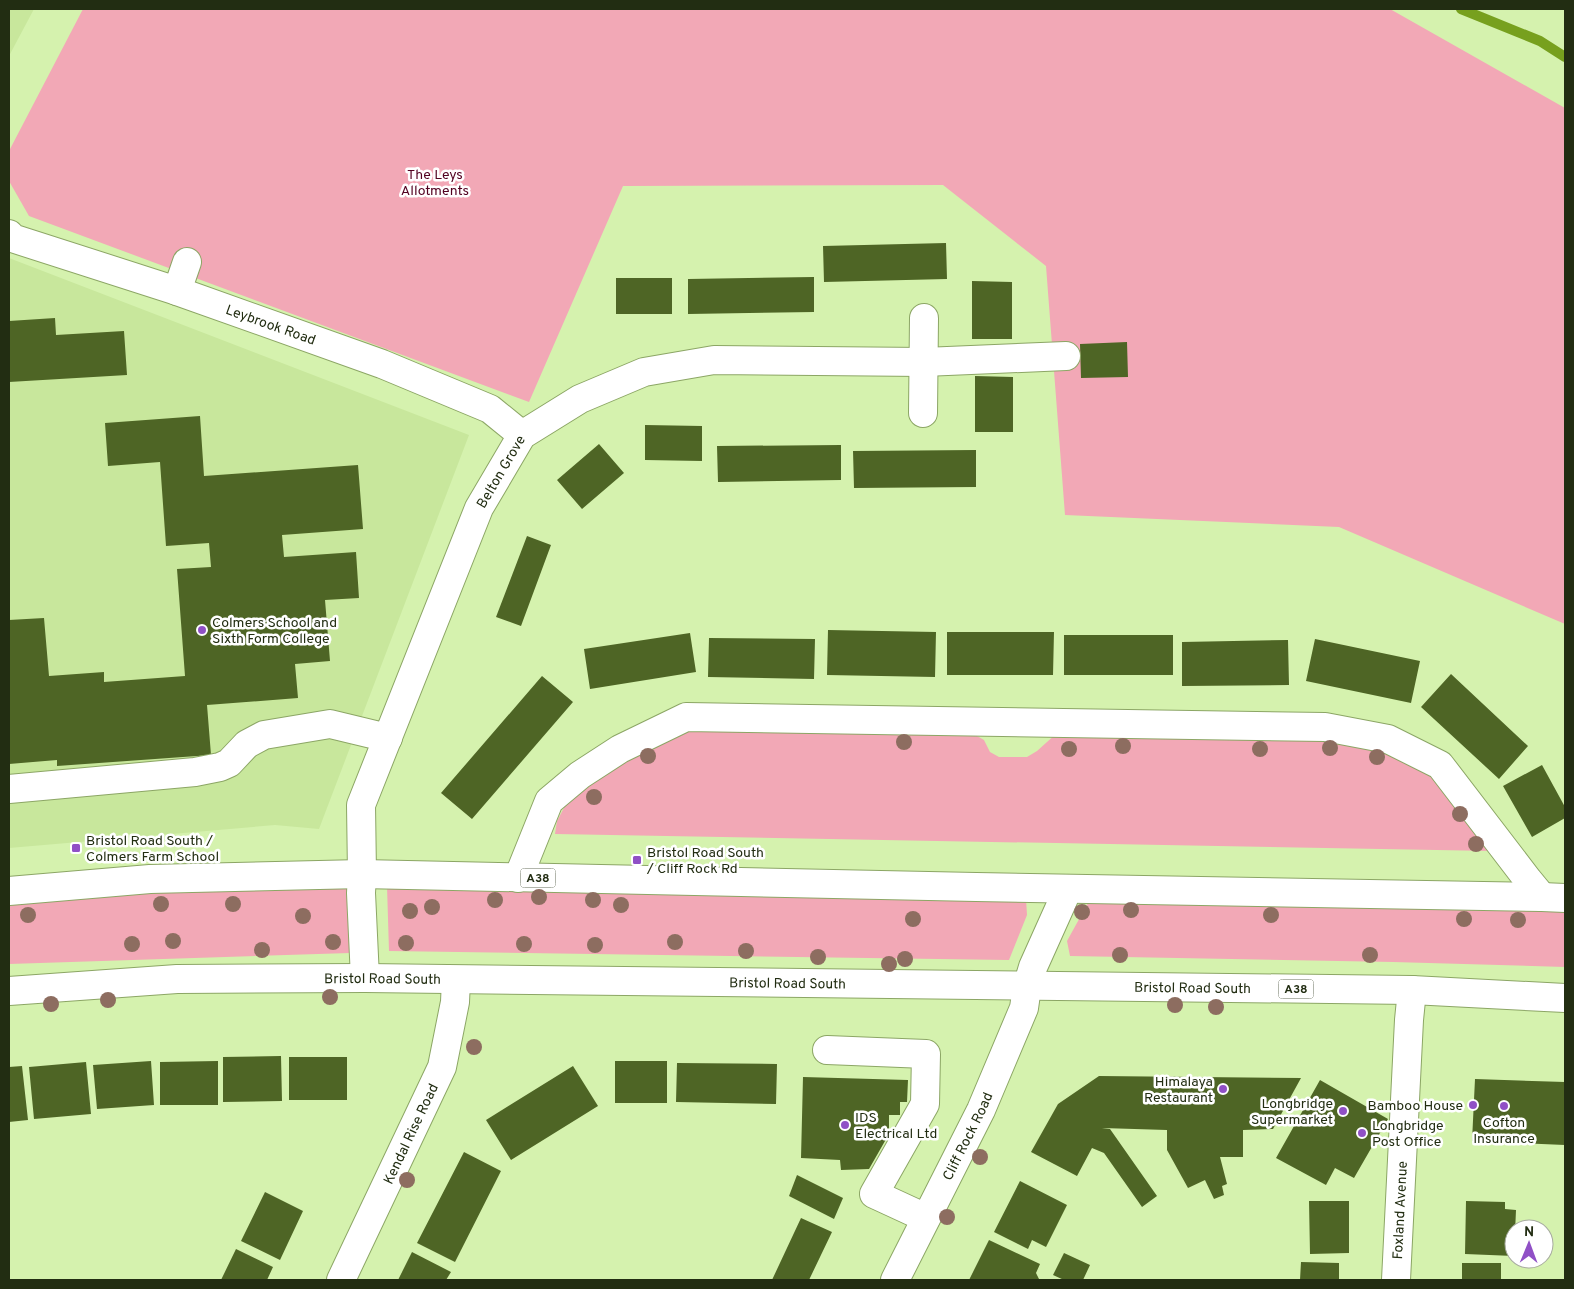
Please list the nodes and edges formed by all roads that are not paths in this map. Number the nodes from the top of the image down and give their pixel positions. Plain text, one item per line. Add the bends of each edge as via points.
1 (9, 234) edge
2 (187, 262) dead end
3 (177, 291) junction
4 (924, 318) dead end
5 (1066, 356) dead end
6 (924, 362) junction
7 (923, 413) dead end
8 (522, 435) junction
9 (388, 738) junction
10 (9, 789) edge
11 (362, 874) junction
12 (518, 878) junction
13 (1068, 888) junction
14 (9, 891) edge
15 (1554, 898) edge
16 (365, 978) junction
17 (456, 980) junction
18 (1026, 986) junction
19 (1412, 990) junction
20 (9, 991) edge
21 (1565, 998) edge
22 (827, 1050) dead end
23 (926, 1218) junction
24 (341, 1280) edge
25 (895, 1280) edge
26 (1396, 1280) edge

1 - 3 main road, Leybrook Road via 12,238
2 - 3 main road
3 - 8 main road, Leybrook Road via 382,364 490,409
4 - 6 main road
5 - 6 main road, Belton Grove
6 - 7 main road
6 - 8 main road, Belton Grove via 714,360 644,372 580,399
8 - 9 main road, Belton Grove via 479,508
9 - 10 main road via 330,724 264,735 247,744 229,763 220,767
9 - 11 main road, Belton Grove via 361,805
11 - 12 main road, A38
11 - 14 main road, A38 via 150,879
11 - 16 main road, Belton Grove
12 - 13 main road, A38
12 - 15 main road via 549,802 620,749 686,717 1325,727 1388,739 1440,765 1528,880
13 - 15 main road, A38
13 - 18 main road, Cliff Rock Road
16 - 17 main road, Bristol Road South / A38
16 - 20 main road, Bristol Road South / A38 via 177,979
17 - 18 main road, Bristol Road South / A38
17 - 24 main road, Kendal Rise Road via 455,1002 442,1066
18 - 19 main road, Bristol Road South / A38
18 - 23 main road, Cliff Rock Road via 1024,1008 981,1110
19 - 21 main road, Bristol Road South / A38
19 - 26 main road, Foxland Avenue
22 - 23 main road via 926,1054 925,1104 874,1194
23 - 25 main road, Cliff Rock Road

